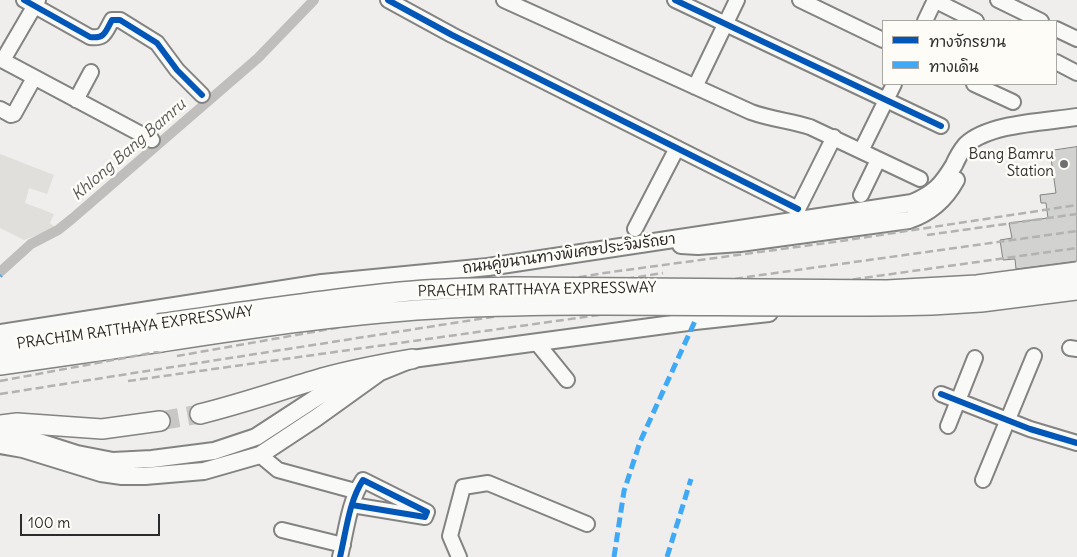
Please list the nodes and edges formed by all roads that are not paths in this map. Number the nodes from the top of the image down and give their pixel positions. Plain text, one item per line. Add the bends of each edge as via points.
1 (388, 0) edge
2 (416, 0) edge
3 (504, 0) edge
4 (675, 0) edge
5 (737, 0) edge
6 (800, 0) edge
7 (934, 0) edge
8 (998, 0) edge
9 (32, 2) edge
10 (409, 13) junction
11 (925, 20) edge
12 (974, 20) edge
13 (1039, 20) edge
14 (725, 24) junction
15 (1057, 29) edge
16 (1077, 39) edge
17 (882, 40) edge
18 (2, 60) edge
19 (1057, 63) edge
20 (91, 72) dead end
21 (1077, 73) edge
22 (34, 78) junction
23 (894, 85) edge
24 (976, 85) edge
25 (695, 87) junction
26 (202, 95) dead end
27 (76, 100) junction
28 (886, 100) junction
29 (1013, 102) dead end
30 (0, 110) edge
31 (1077, 117) edge
32 (941, 126) dead end
33 (1077, 126) edge
34 (834, 137) junction
35 (152, 140) dead end
36 (677, 148) junction
37 (861, 152) junction
38 (878, 160) junction
39 (920, 179) dead end
40 (861, 195) dead end
41 (798, 214) junction
42 (635, 229) dead end
43 (647, 243) junction
44 (1077, 272) edge
45 (432, 274) junction
46 (1077, 278) edge
47 (1077, 290) edge
48 (0, 334) edge
49 (0, 338) edge
50 (26, 338) junction
51 (537, 343) junction
52 (0, 346) edge
53 (1034, 356) dead end
54 (976, 358) dead end
55 (412, 359) junction
56 (0, 365) edge
57 (380, 372) junction
58 (567, 380) dead end
59 (942, 394) dead end
60 (958, 401) junction
61 (200, 414) tunnel mouth
62 (1007, 420) junction
63 (160, 421) tunnel mouth
64 (0, 425) edge
65 (948, 426) dead end
66 (0, 434) edge
67 (1077, 443) edge
68 (0, 445) edge
69 (260, 455) junction
70 (984, 480) dead end
71 (587, 524) dead end
72 (282, 530) dead end
73 (341, 551) edge
74 (459, 557) edge

1 - 10 street
2 - 10 street
3 - 25 street
4 - 14 street
5 - 14 street
6 - 17 street
7 - 11 street
7 - 12 street
8 - 13 street
9 - 18 street
9 - 26 street via 90,37 103,36 112,20 120,20 157,43 177,70
10 - 36 street
14 - 25 street
14 - 28 street
15 - 16 street
18 - 22 street
19 - 21 street
20 - 27 street
22 - 27 street
22 - 30 street via 14,114
23 - 28 street
24 - 29 street
25 - 34 street via 758,114 810,127
27 - 35 street
28 - 32 street
28 - 37 street
31 - 41 main road, ถนนคู่ขนานทางพิเศษประจิมรัถยา via 986,133 966,145 936,190 912,203
33 - 43 main road via 1001,136 983,144 969,157 943,200 921,216 903,221 718,246
34 - 37 street
34 - 41 street
36 - 41 street
36 - 42 street
37 - 38 street
38 - 39 street
38 - 40 street
41 - 43 main road, ถนนคู่ขนานทางพิเศษประจิมรัถยา
43 - 45 main road, ถนนคู่ขนานทางพิเศษประจิมรัถยา
44 - 52 highway, PRACHIM RATTHAYA EXPRESSWAY, bridge via 977,285 887,290 454,288 312,302
45 - 48 main road, ถนนคู่ขนานทางพิเศษประจิมรัถยา via 322,283
45 - 50 main road via 332,294
46 - 51 main road via 695,321
47 - 56 highway, PRACHIM RATTHAYA EXPRESSWAY, bridge via 932,305 538,306 396,312 250,328
49 - 50 highway
50 - 52 main road
51 - 55 main road
51 - 58 street
53 - 62 street
54 - 60 street
55 - 57 main road
55 - 61 highway via 357,369
57 - 66 main road via 325,392 256,437 214,451 113,462
57 - 69 main road
59 - 60 street
60 - 62 street
60 - 65 street
62 - 67 street
62 - 70 street
63 - 64 highway via 102,429 17,423
68 - 69 main road via 122,476 204,470
69 - 73 street via 278,470 354,498
71 - 74 street via 488,483 463,487 450,536
72 - 73 street

